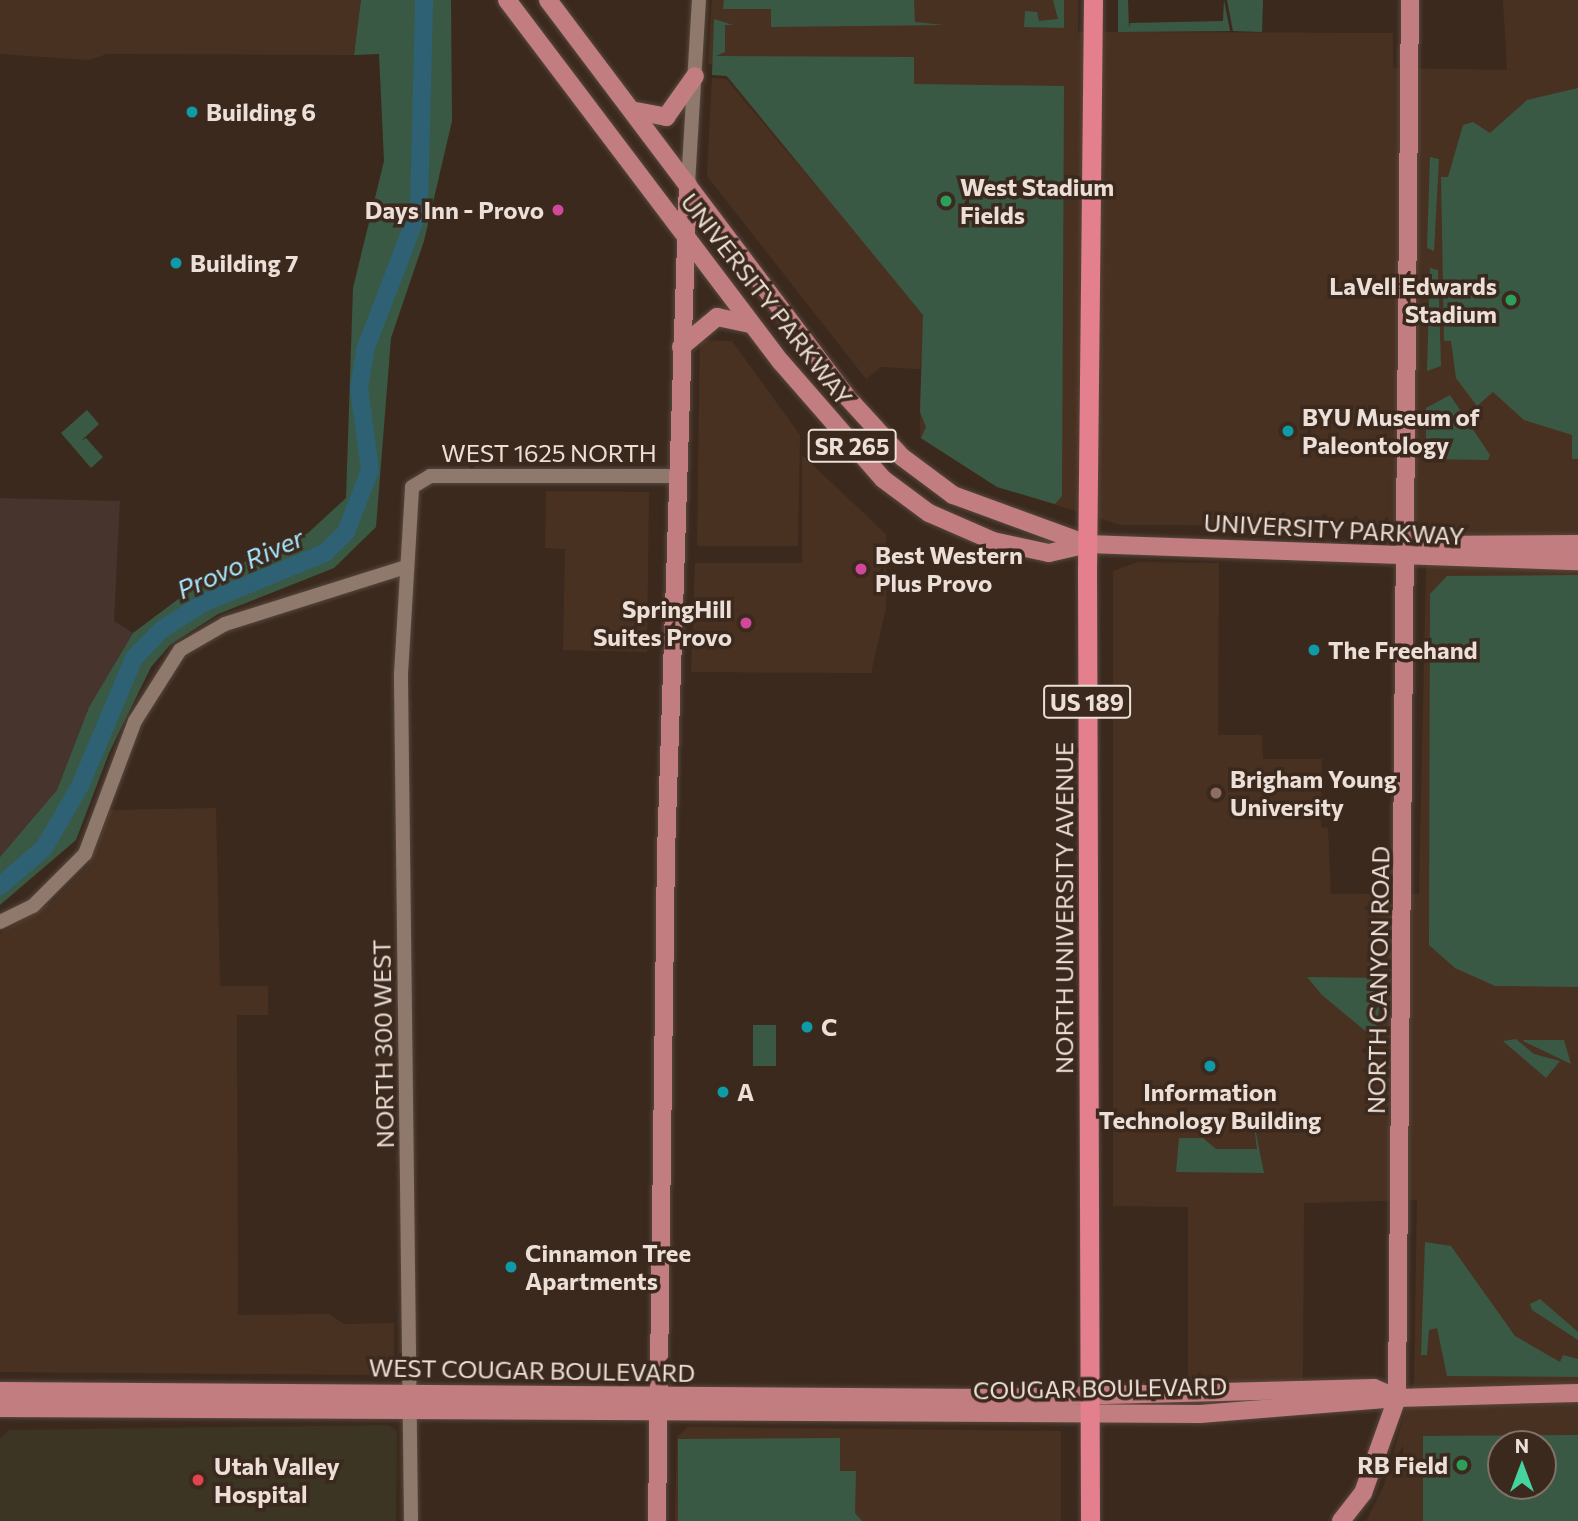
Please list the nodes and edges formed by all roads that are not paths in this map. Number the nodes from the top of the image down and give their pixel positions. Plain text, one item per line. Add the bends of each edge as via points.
1 (507, 0) edge
2 (548, 0) edge
3 (699, 0) edge
4 (1093, 0) edge
5 (1410, 0) edge
6 (695, 76) junction
7 (633, 108) junction
8 (688, 184) junction
9 (685, 234) junction
10 (754, 326) junction
11 (681, 347) junction
12 (678, 476) junction
13 (420, 477) joint
14 (1087, 544) junction
15 (1578, 544) edge
16 (1405, 553) junction
17 (1578, 561) edge
18 (407, 567) junction
19 (0, 922) edge
20 (0, 1391) edge
21 (411, 1393) junction
22 (1578, 1393) edge
23 (886, 1398) joint
24 (1397, 1398) junction
25 (1091, 1405) junction
26 (0, 1408) edge
27 (657, 1411) junction
28 (933, 1413) joint
29 (411, 1415) junction
30 (411, 1521) edge
31 (657, 1521) edge
32 (1090, 1521) edge
33 (1341, 1521) edge

1 - 9 main road, UNIVERSITY PARKWAY / SR 265
2 - 7 main road, UNIVERSITY PARKWAY / SR 265
3 - 6 street
4 - 14 highway, NORTH UNIVERSITY AVENUE / US 189
5 - 16 main road, NORTH CANYON ROAD
6 - 7 main road via 666,117
6 - 8 street
7 - 8 main road, UNIVERSITY PARKWAY / SR 265
8 - 9 main road
8 - 14 main road, UNIVERSITY PARKWAY / SR 265 via 847,397 902,457 980,508
9 - 10 main road, UNIVERSITY PARKWAY / SR 265
9 - 11 main road
10 - 11 main road via 737,316 717,317
10 - 14 main road, UNIVERSITY PARKWAY / SR 265 via 854,448 913,503 1012,547 1054,553
11 - 12 main road
12 - 13 street, WEST 1625 NORTH
12 - 27 main road
13 - 18 street, NORTH 300 WEST via 412,487
14 - 16 main road, UNIVERSITY PARKWAY
14 - 25 highway, NORTH UNIVERSITY AVENUE / US 189
15 - 16 main road, UNIVERSITY PARKWAY via 1425,545
16 - 17 main road, UNIVERSITY PARKWAY via 1424,559
16 - 24 main road, NORTH CANYON ROAD
18 - 19 street via 225,624 180,650 135,721 85,854 33,906
18 - 21 street, NORTH 300 WEST via 401,769
20 - 21 main road, WEST COUGAR BOULEVARD
21 - 27 main road, WEST COUGAR BOULEVARD
21 - 29 street, NORTH 300 WEST
22 - 24 main road, COUGAR BOULEVARD
23 - 25 main road, COUGAR BOULEVARD
23 - 27 main road, WEST COUGAR BOULEVARD
24 - 25 main road, COUGAR BOULEVARD via 1268,1408
24 - 25 main road, COUGAR BOULEVARD via 1374,1388 1194,1394
24 - 33 main road, NORTH CANYON ROAD via 1391,1430 1363,1493
25 - 28 main road, COUGAR BOULEVARD
25 - 32 highway, NORTH UNIVERSITY AVENUE / US 189
26 - 29 main road, WEST COUGAR BOULEVARD
27 - 28 main road, WEST COUGAR BOULEVARD
27 - 29 main road, WEST COUGAR BOULEVARD
27 - 31 main road
29 - 30 street, NORTH 300 WEST

